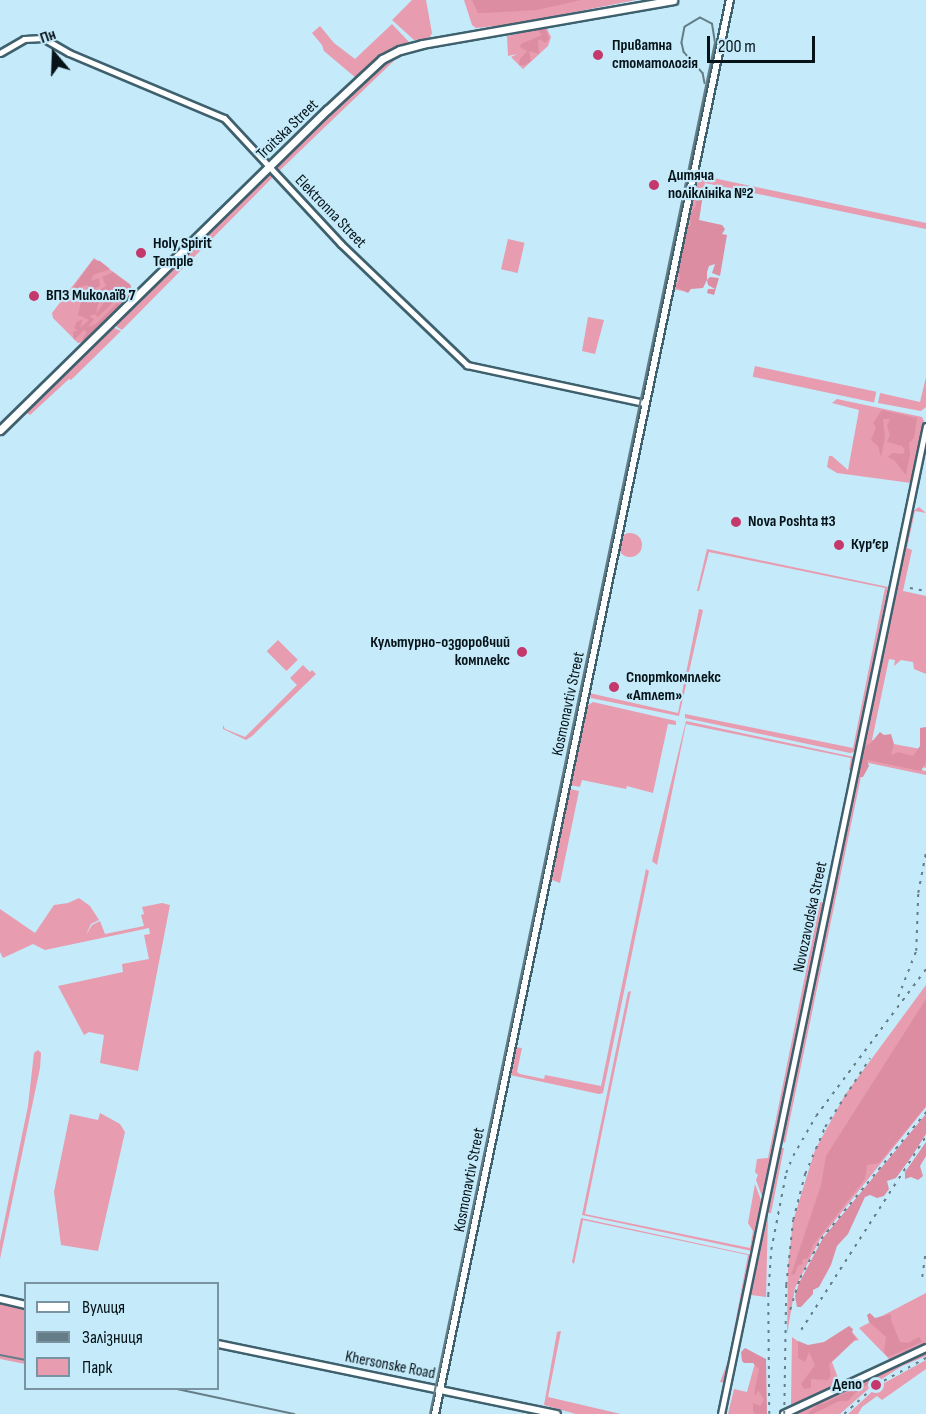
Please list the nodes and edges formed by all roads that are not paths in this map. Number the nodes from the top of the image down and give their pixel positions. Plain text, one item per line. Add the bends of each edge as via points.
1 (673, 0) edge
2 (730, 0) edge
3 (0, 53) edge
4 (269, 167) junction
5 (644, 403) junction
6 (926, 426) edge
7 (0, 430) edge
8 (0, 1299) edge
9 (24, 1305) edge
10 (219, 1344) edge
11 (926, 1348) edge
12 (441, 1390) junction
13 (435, 1414) edge
14 (557, 1414) edge
15 (721, 1414) edge
16 (784, 1414) edge

1 - 4 main road, Troitska Street via 400,50 376,64
2 - 5 main road, Kosmonavtiv Street
3 - 4 street, Elektronna Street via 27,38 47,40 69,53 220,115
4 - 5 street, Elektronna Street via 341,244 467,365
4 - 7 main road, Troitska Street
5 - 12 main road, Kosmonavtiv Street
6 - 15 street, Novozavodska Street
8 - 9 main road
10 - 12 main road, Khersonske Road
11 - 16 main road
12 - 13 main road, Kosmonavtiv Street
12 - 14 main road, Khersonske Road

